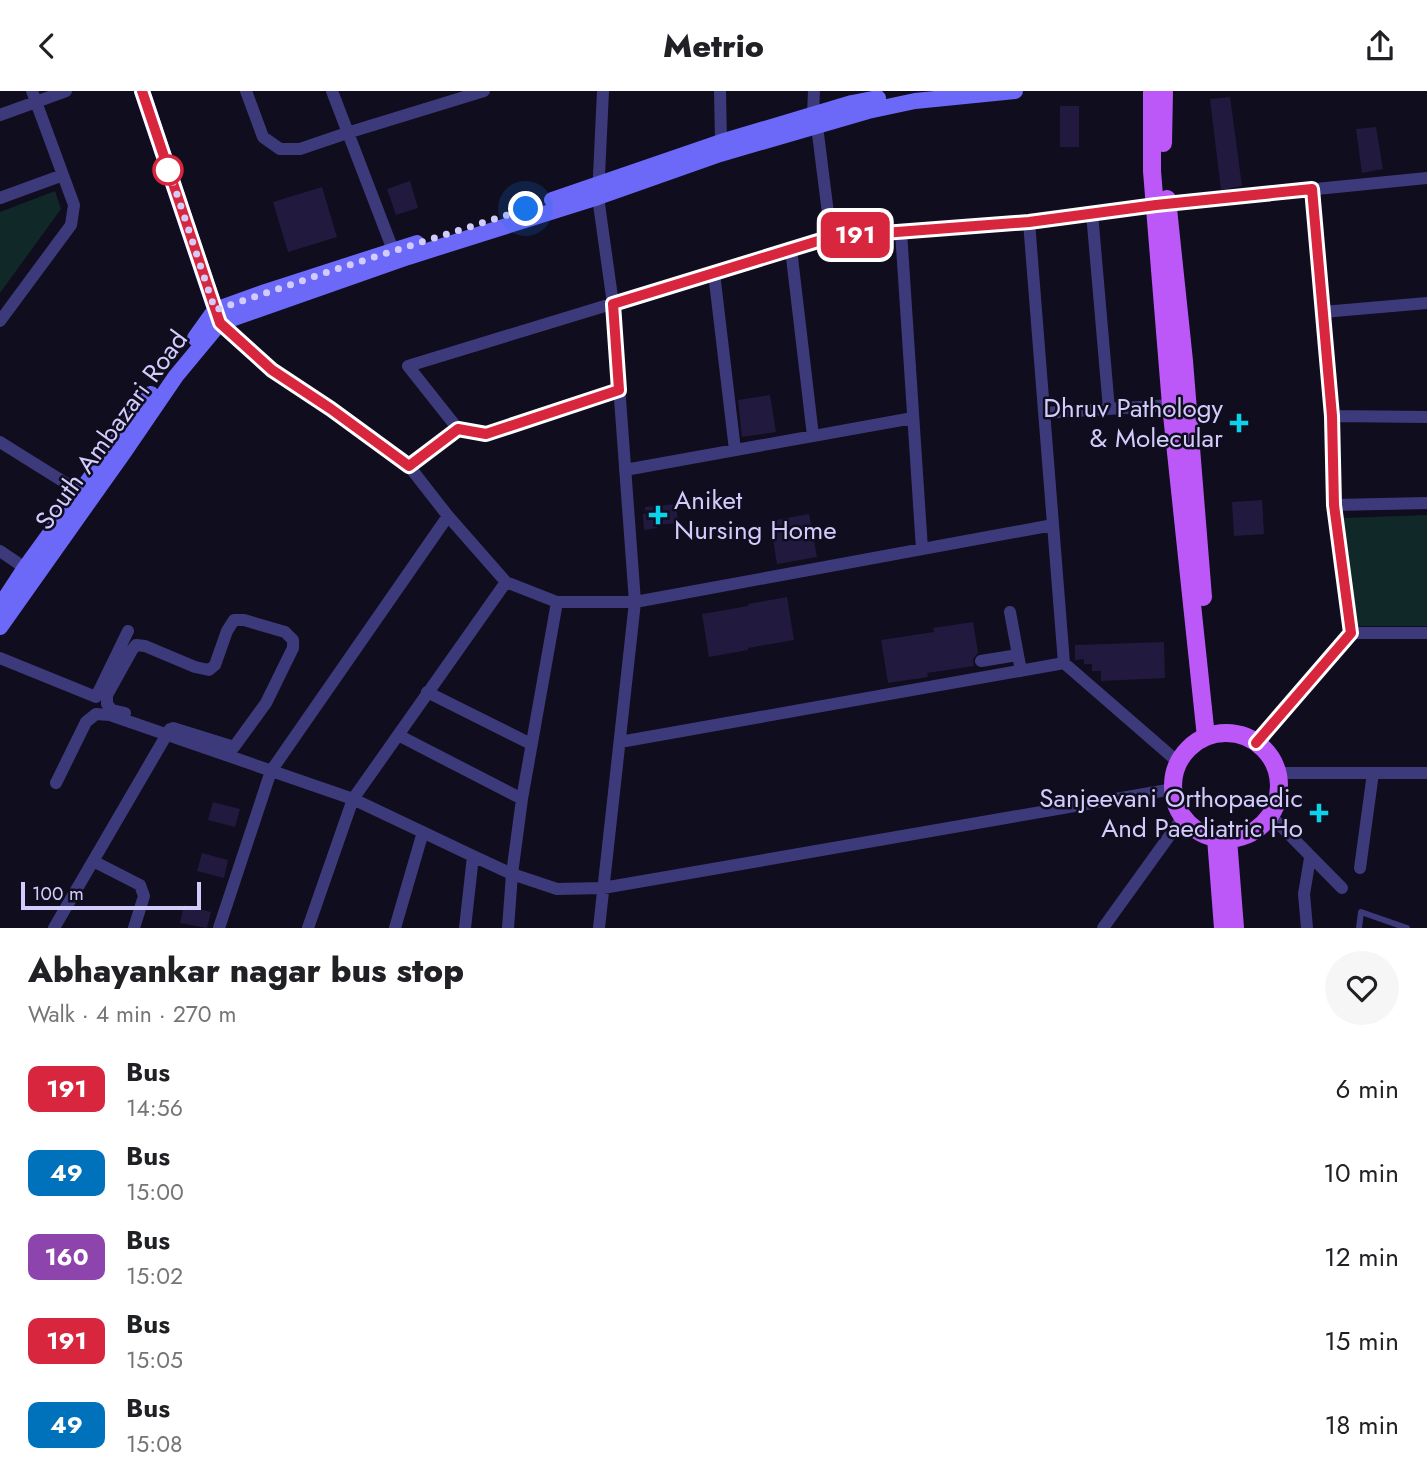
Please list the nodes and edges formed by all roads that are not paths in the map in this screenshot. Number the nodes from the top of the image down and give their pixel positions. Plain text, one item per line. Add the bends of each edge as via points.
1 (66, 91) edge
2 (142, 91) edge
3 (246, 91) edge
4 (332, 91) edge
5 (484, 91) edge
6 (603, 91) edge
7 (720, 91) edge
8 (814, 91) edge
9 (918, 91) edge
10 (1015, 91) edge
11 (1152, 91) edge
12 (1164, 91) edge
13 (34, 96) edge
14 (0, 115) edge
15 (815, 121) junction
16 (347, 133) junction
17 (721, 142) junction
18 (63, 175) junction
19 (1427, 178) edge
20 (1312, 189) junction
21 (598, 191) junction
22 (0, 198) edge
23 (1162, 204) junction
24 (1092, 213) junction
25 (1029, 222) junction
26 (901, 232) junction
27 (831, 237) junction
28 (791, 249) junction
29 (393, 250) junction
30 (714, 273) junction
31 (1427, 303) edge
32 (613, 304) junction
33 (1323, 312) junction
34 (218, 316) junction
35 (0, 321) edge
36 (619, 390) junction
37 (1171, 405) junction
38 (1109, 409) junction
39 (1044, 413) junction
40 (1332, 416) junction
41 (1427, 417) edge
42 (913, 418) junction
43 (458, 429) junction
44 (813, 436) junction
45 (0, 442) edge
46 (735, 450) junction
47 (409, 466) junction
48 (625, 470) junction
49 (80, 492) junction
50 (1427, 503) edge
51 (1334, 505) junction
52 (448, 516) junction
53 (1053, 525) junction
54 (922, 549) junction
55 (0, 551) edge
56 (25, 568) junction
57 (506, 582) junction
58 (556, 602) junction
59 (635, 602) junction
60 (0, 606) edge
61 (1010, 612) dead end
62 (0, 627) edge
63 (128, 631) dead end
64 (1351, 633) junction
65 (1427, 633) edge
66 (1018, 655) junction
67 (0, 657) edge
68 (981, 661) dead end
69 (1064, 663) junction
70 (1021, 671) junction
71 (427, 692) junction
72 (169, 731) junction
73 (398, 735) junction
74 (1212, 735) junction
75 (620, 742) junction
76 (1256, 743) junction
77 (531, 744) junction
78 (224, 749) junction
79 (1178, 762) junction
80 (271, 771) junction
81 (1277, 773) junction
82 (1373, 773) junction
83 (1427, 773) edge
84 (56, 783) dead end
85 (1173, 789) junction
86 (353, 799) junction
87 (522, 799) junction
88 (1270, 815) junction
89 (1183, 817) junction
90 (423, 832) junction
91 (1222, 838) junction
92 (473, 856) junction
93 (1310, 857) junction
94 (93, 861) junction
95 (1360, 869) dead end
96 (512, 874) junction
97 (603, 888) junction
98 (1342, 888) dead end
99 (134, 928) edge
100 (219, 928) edge
101 (308, 928) edge
102 (395, 928) edge
103 (465, 928) edge
104 (508, 928) edge
105 (599, 928) edge
106 (1103, 928) edge
107 (1223, 928) edge
108 (1235, 928) edge
109 (1307, 928) edge
110 (1359, 928) edge
111 (1407, 928) edge

1 - 13 street
2 - 34 main road
3 - 16 street via 263,137 279,149 300,149
4 - 16 street
5 - 16 street
6 - 21 street
7 - 17 street
8 - 15 street
9 - 15 main road, South Ambazari Road via 852,103
10 - 15 main road, South Ambazari Road via 915,101
11 - 23 main road via 1152,171
12 - 23 main road
13 - 14 street
13 - 18 street
15 - 17 main road, South Ambazari Road
15 - 21 main road, South Ambazari Road
15 - 27 street
16 - 29 street
17 - 21 main road, South Ambazari Road
18 - 22 street
18 - 35 street via 74,205 71,225
19 - 20 street
20 - 23 street
20 - 33 street
21 - 29 main road, South Ambazari Road
21 - 32 street
21 - 34 main road, South Ambazari Road
23 - 24 street
23 - 37 main road
23 - 74 main road via 1184,361
24 - 25 street
24 - 38 street
25 - 26 street
25 - 39 street
26 - 27 street
26 - 42 street
27 - 28 street
28 - 30 street
28 - 44 street
29 - 34 main road, South Ambazari Road
30 - 32 street
30 - 46 street
31 - 33 street
32 - 36 street
32 - 43 street via 408,366
33 - 40 street
34 - 47 street via 272,370
34 - 49 main road, South Ambazari Road via 137,413
34 - 62 main road, South Ambazari Road
36 - 43 street via 486,434
36 - 48 street
37 - 38 street
37 - 74 main road
38 - 39 street
39 - 53 street
40 - 41 street
40 - 51 street
42 - 44 street
42 - 54 street
43 - 47 street
44 - 46 street
45 - 49 street
46 - 48 street
47 - 52 street
48 - 59 street
49 - 56 main road, South Ambazari Road
50 - 51 street
51 - 64 street
52 - 57 street
52 - 80 street
53 - 54 street
53 - 69 street
54 - 59 street
55 - 56 street
56 - 60 main road, South Ambazari Road
57 - 58 street
57 - 71 street
58 - 59 street
58 - 77 street
59 - 75 street
61 - 66 street
63 - 67 street via 96,697
64 - 65 street
64 - 76 street
66 - 68 street
66 - 70 street
69 - 70 street
69 - 79 street
70 - 75 street
71 - 73 street
71 - 77 street
72 - 78 street
72 - 78 street via 112,710 107,704 107,695 136,645 209,670 234,620 285,632 293,640 293,648 265,703 234,747
72 - 84 street via 96,714 86,722
72 - 94 street
72 - 94 street via 54,928
73 - 86 street
73 - 87 street
74 - 76 main road via 1231,733
74 - 79 main road via 1195,743
75 - 97 street
76 - 81 main road via 1266,751
77 - 87 street
78 - 80 street
79 - 85 main road
80 - 86 street
80 - 100 street
81 - 82 street
81 - 88 main road via 1279,787
82 - 83 street
82 - 95 street
85 - 89 main road
85 - 97 street
86 - 90 street
86 - 101 street
87 - 96 street
88 - 91 main road via 1244,836
88 - 93 street
89 - 91 main road via 1203,834
89 - 106 street
90 - 92 street
90 - 102 street
91 - 107 main road
91 - 108 main road
92 - 96 street
92 - 103 street
93 - 98 street
93 - 109 street via 1304,894
94 - 99 street via 140,885 144,896
96 - 97 street via 556,889
96 - 104 street
97 - 105 street
110 - 111 lane via 1361,912

